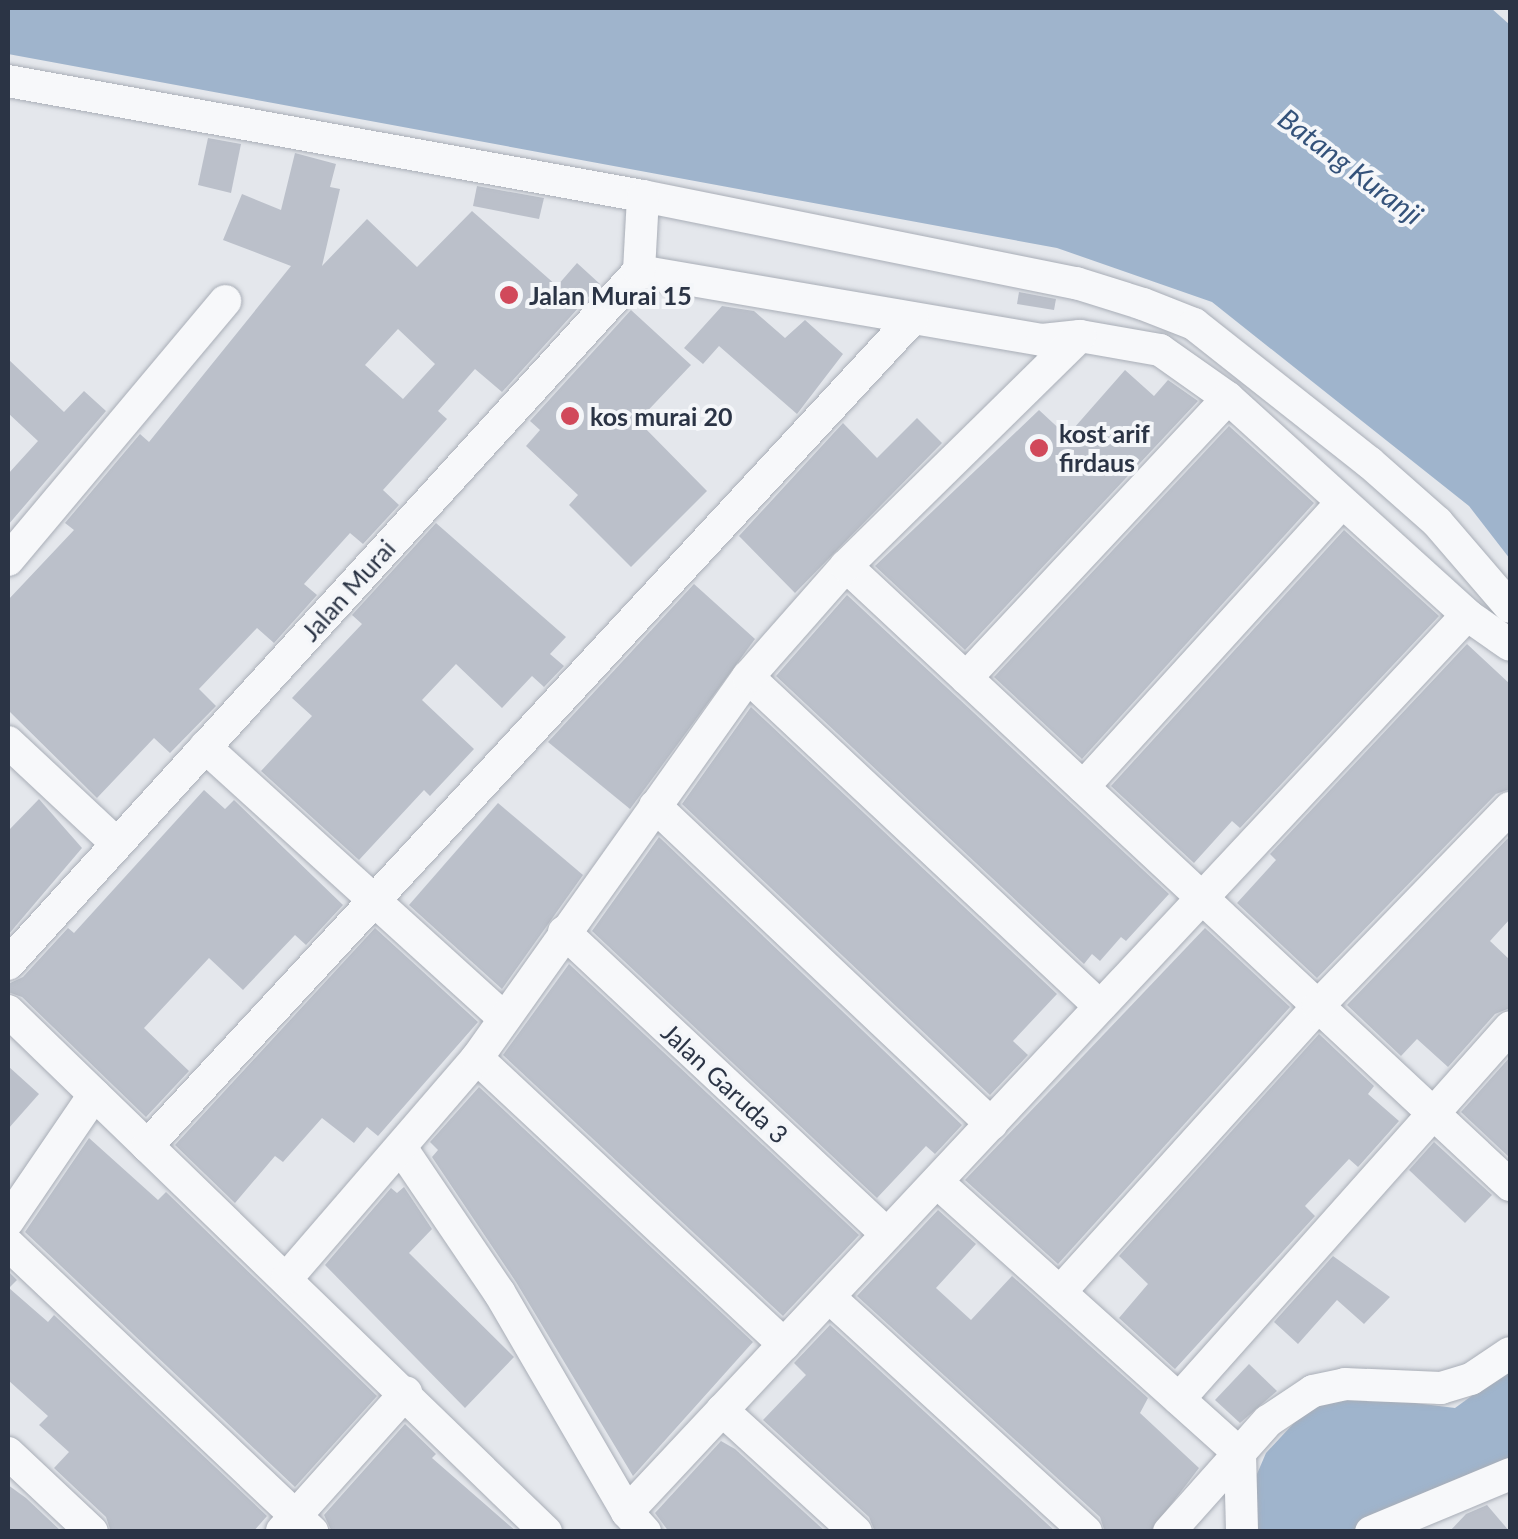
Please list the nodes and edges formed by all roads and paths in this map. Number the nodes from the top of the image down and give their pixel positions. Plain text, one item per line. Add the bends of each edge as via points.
1 (8, 81) edge
2 (643, 196) junction
3 (639, 271) junction
4 (225, 300) dead end
5 (912, 319) junction
6 (1080, 336) junction
7 (1228, 398) junction
8 (1340, 503) junction
9 (8, 560) edge
10 (846, 566) junction
11 (1510, 607) edge
12 (1467, 614) junction
13 (1510, 645) edge
14 (748, 677) junction
15 (966, 678) junction
16 (8, 742) edge
17 (205, 747) junction
18 (1083, 787) junction
19 (656, 806) junction
20 (1510, 808) edge
21 (115, 842) junction
22 (1202, 898) junction
23 (371, 904) junction
24 (564, 932) junction
25 (8, 964) edge
26 (1100, 1006) junction
27 (1318, 1006) junction
28 (8, 1012) edge
29 (504, 1018) junction
30 (1510, 1028) edge
31 (476, 1058) junction
32 (94, 1095) junction
33 (1432, 1112) junction
34 (990, 1124) junction
35 (147, 1146) junction
36 (402, 1149) junction
37 (937, 1182) junction
38 (1510, 1185) edge
39 (8, 1221) edge
40 (887, 1234) junction
41 (8, 1244) edge
42 (287, 1278) junction
43 (1060, 1292) junction
44 (829, 1296) junction
45 (784, 1344) junction
46 (1510, 1353) edge
47 (406, 1393) junction
48 (1178, 1399) junction
49 (722, 1410) junction
50 (8, 1453) edge
51 (1240, 1454) junction
52 (1510, 1474) edge
53 (636, 1522) edge
54 (296, 1526) edge
55 (92, 1532) edge
56 (546, 1532) edge
57 (856, 1532) edge
58 (1086, 1532) edge
59 (1169, 1532) edge
60 (1242, 1532) edge
61 (1371, 1532) edge

1 - 2 street
2 - 3 street
2 - 11 street via 1076,282 1194,324 1437,522
3 - 5 street
3 - 17 street, Jalan Murai
4 - 9 street
5 - 6 street via 1042,340
5 - 23 street
6 - 7 street via 1160,350
6 - 10 street
7 - 8 street
7 - 15 street
8 - 12 street
8 - 18 street
10 - 14 street
10 - 15 street
12 - 13 street
12 - 22 street
14 - 19 street
14 - 26 street
15 - 18 street
16 - 21 street
17 - 21 street, Jalan Murai
17 - 23 street
18 - 22 street
19 - 24 street
19 - 34 street
20 - 27 street
21 - 25 street, Jalan Murai
22 - 26 street
22 - 27 street
23 - 29 street
23 - 35 street
24 - 29 street
24 - 40 street, Jalan Garuda 3
26 - 34 street
27 - 33 street
27 - 43 street
28 - 32 street
29 - 31 street
30 - 33 street
31 - 36 street
31 - 45 street
32 - 35 street
32 - 39 street
33 - 38 street
33 - 48 street
34 - 37 street
35 - 42 street
36 - 42 street
36 - 53 street via 499,1292
37 - 40 street
37 - 43 street
40 - 44 street
41 - 54 street
42 - 47 street
43 - 48 street
44 - 45 street
44 - 58 street
45 - 49 street
46 - 51 street via 1441,1388 1345,1384 1313,1391 1268,1421
47 - 54 street
47 - 56 street
48 - 51 street
49 - 53 street
49 - 57 street
50 - 55 street
51 - 59 street
51 - 60 street
52 - 61 street

